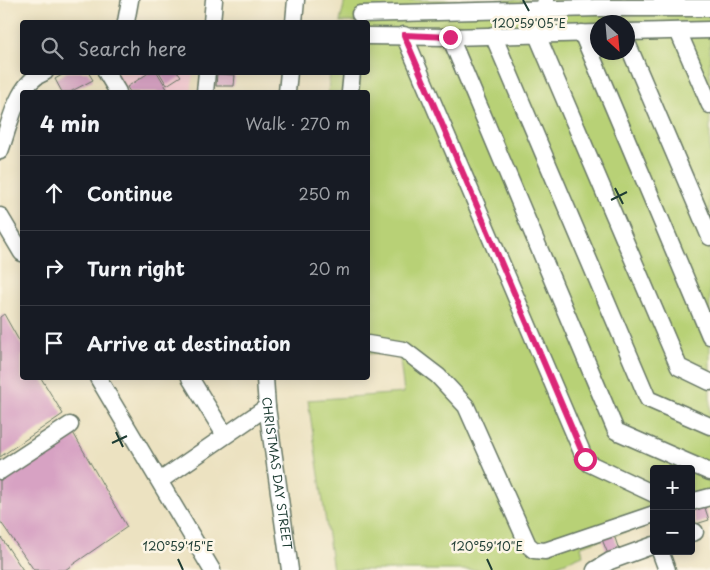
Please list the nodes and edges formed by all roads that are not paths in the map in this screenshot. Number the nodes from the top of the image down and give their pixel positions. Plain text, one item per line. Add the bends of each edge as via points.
1 (130, 0) edge
2 (214, 0) edge
3 (296, 0) edge
4 (597, 4) edge
5 (647, 4) edge
6 (495, 5) edge
7 (544, 5) edge
8 (399, 6) edge
9 (442, 6) edge
10 (703, 6) edge
11 (361, 12) edge
12 (126, 20) edge
13 (212, 20) edge
14 (294, 20) edge
15 (710, 30) edge
16 (678, 31) junction
17 (635, 32) edge
18 (590, 33) edge
19 (404, 35) junction
20 (494, 35) junction
21 (537, 35) junction
22 (370, 36) edge
23 (450, 37) junction
24 (601, 60) edge
25 (634, 60) edge
26 (38, 75) edge
27 (108, 75) edge
28 (207, 75) edge
29 (289, 75) edge
30 (352, 75) edge
31 (26, 90) edge
32 (117, 90) edge
33 (205, 90) edge
34 (286, 90) edge
35 (350, 90) edge
36 (20, 101) edge
37 (710, 105) edge
38 (0, 151) edge
39 (0, 216) edge
40 (710, 237) edge
41 (20, 250) edge
42 (710, 336) edge
43 (370, 344) edge
44 (99, 380) edge
45 (191, 380) edge
46 (265, 380) edge
47 (710, 382) edge
48 (267, 407) junction
49 (70, 425) dead end
50 (710, 426) edge
51 (225, 436) junction
52 (0, 471) edge
53 (710, 472) edge
54 (160, 480) junction
55 (650, 492) edge
56 (710, 497) edge
57 (695, 501) edge
58 (650, 515) edge
59 (650, 547) edge
60 (661, 555) edge
61 (612, 565) edge
62 (212, 570) edge
63 (290, 570) edge
64 (595, 570) edge
65 (667, 570) edge

1 - 12 street
2 - 13 street
3 - 14 street
4 - 5 street
4 - 7 street
5 - 10 street
6 - 7 street
6 - 9 street
7 - 21 street
8 - 9 street
8 - 11 street
15 - 16 street
16 - 17 street
16 - 37 street
18 - 21 street
19 - 22 street
19 - 23 street
19 - 55 street via 585,459
20 - 21 street
20 - 23 street
20 - 50 street via 648,399
21 - 47 street via 679,367
23 - 53 street via 616,431
24 - 42 street
25 - 40 street
26 - 31 street
27 - 32 street
28 - 33 street
29 - 34 street
30 - 35 street
36 - 38 street
39 - 41 street
43 - 58 street via 404,350 438,376 466,406 528,545 534,550 545,551
44 - 54 street
45 - 51 street
46 - 48 street, CHRISTMAS DAY STREET
48 - 51 street
48 - 63 street, CHRISTMAS DAY STREET
49 - 52 street
51 - 54 street
54 - 62 street
56 - 57 street
59 - 61 street
60 - 65 street
61 - 64 street

